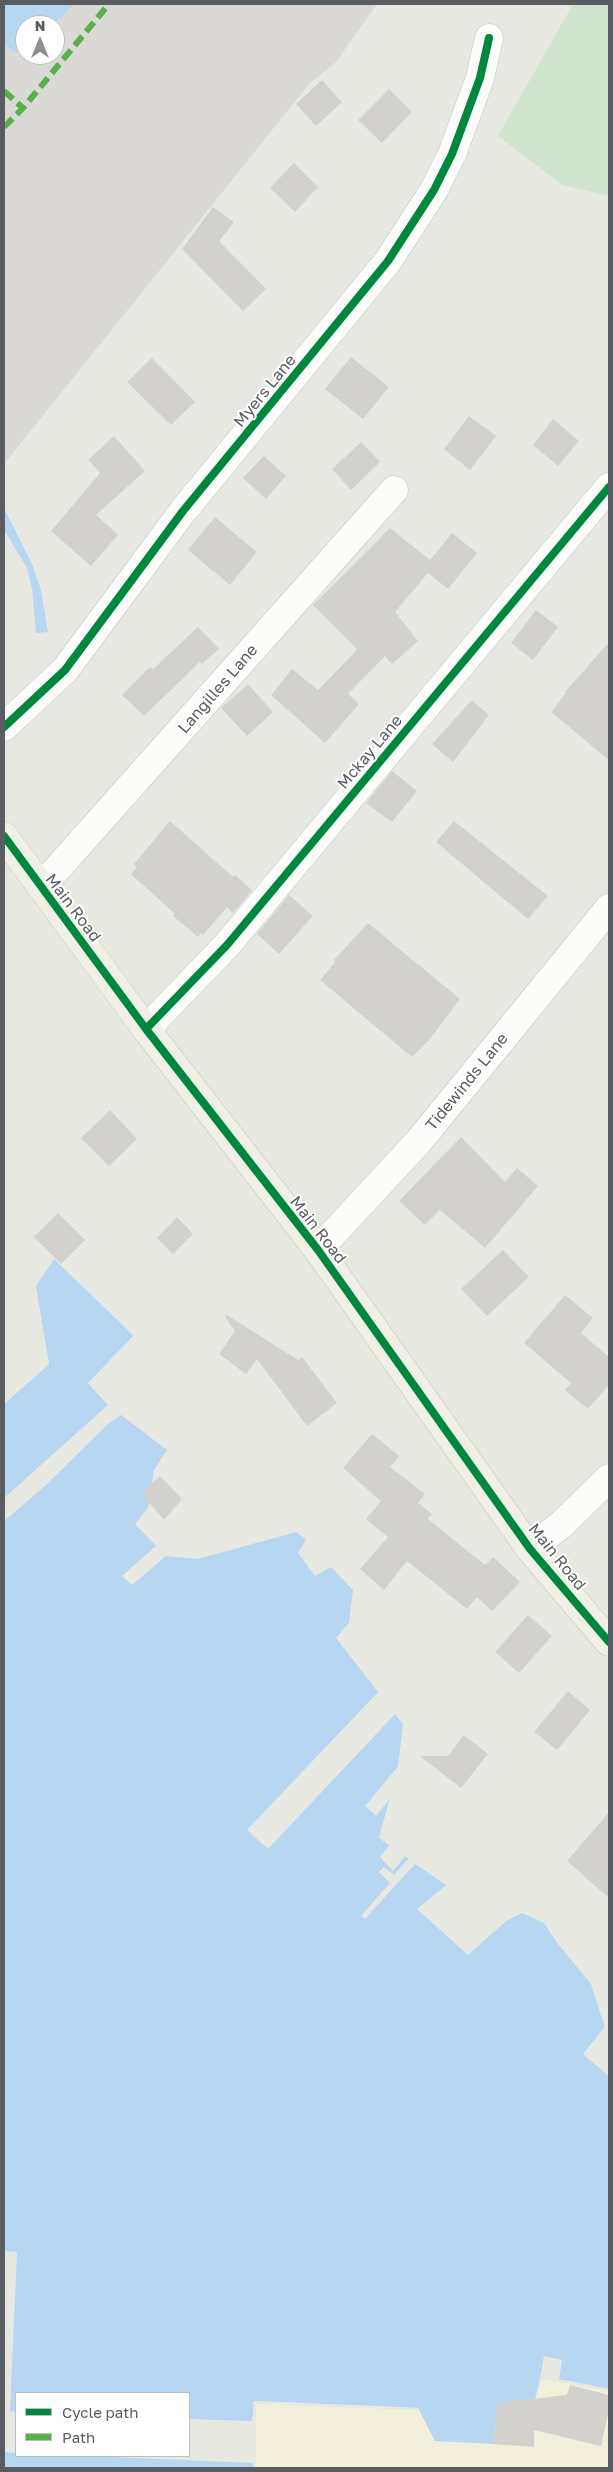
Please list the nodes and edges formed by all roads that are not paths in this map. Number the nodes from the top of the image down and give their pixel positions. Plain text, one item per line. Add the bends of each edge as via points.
1 (489, 38) dead end
2 (609, 487) edge
3 (394, 490) dead end
4 (4, 727) edge
5 (4, 836) edge
6 (41, 887) junction
7 (609, 908) edge
8 (146, 1029) junction
9 (318, 1250) junction
10 (609, 1478) edge
11 (530, 1549) junction
12 (609, 1642) edge

1 - 4 street, Myers Lane via 480,78 452,154 434,190 388,260 183,511 64,670
2 - 8 street, Mckay Lane via 228,945
3 - 6 street, Langilles Lane
5 - 6 main road, Main Road
6 - 8 main road, Main Road
7 - 9 street, Tidewinds Lane via 419,1141
8 - 9 main road, Main Road
9 - 11 main road, Main Road
10 - 11 street via 562,1524
11 - 12 main road, Main Road

